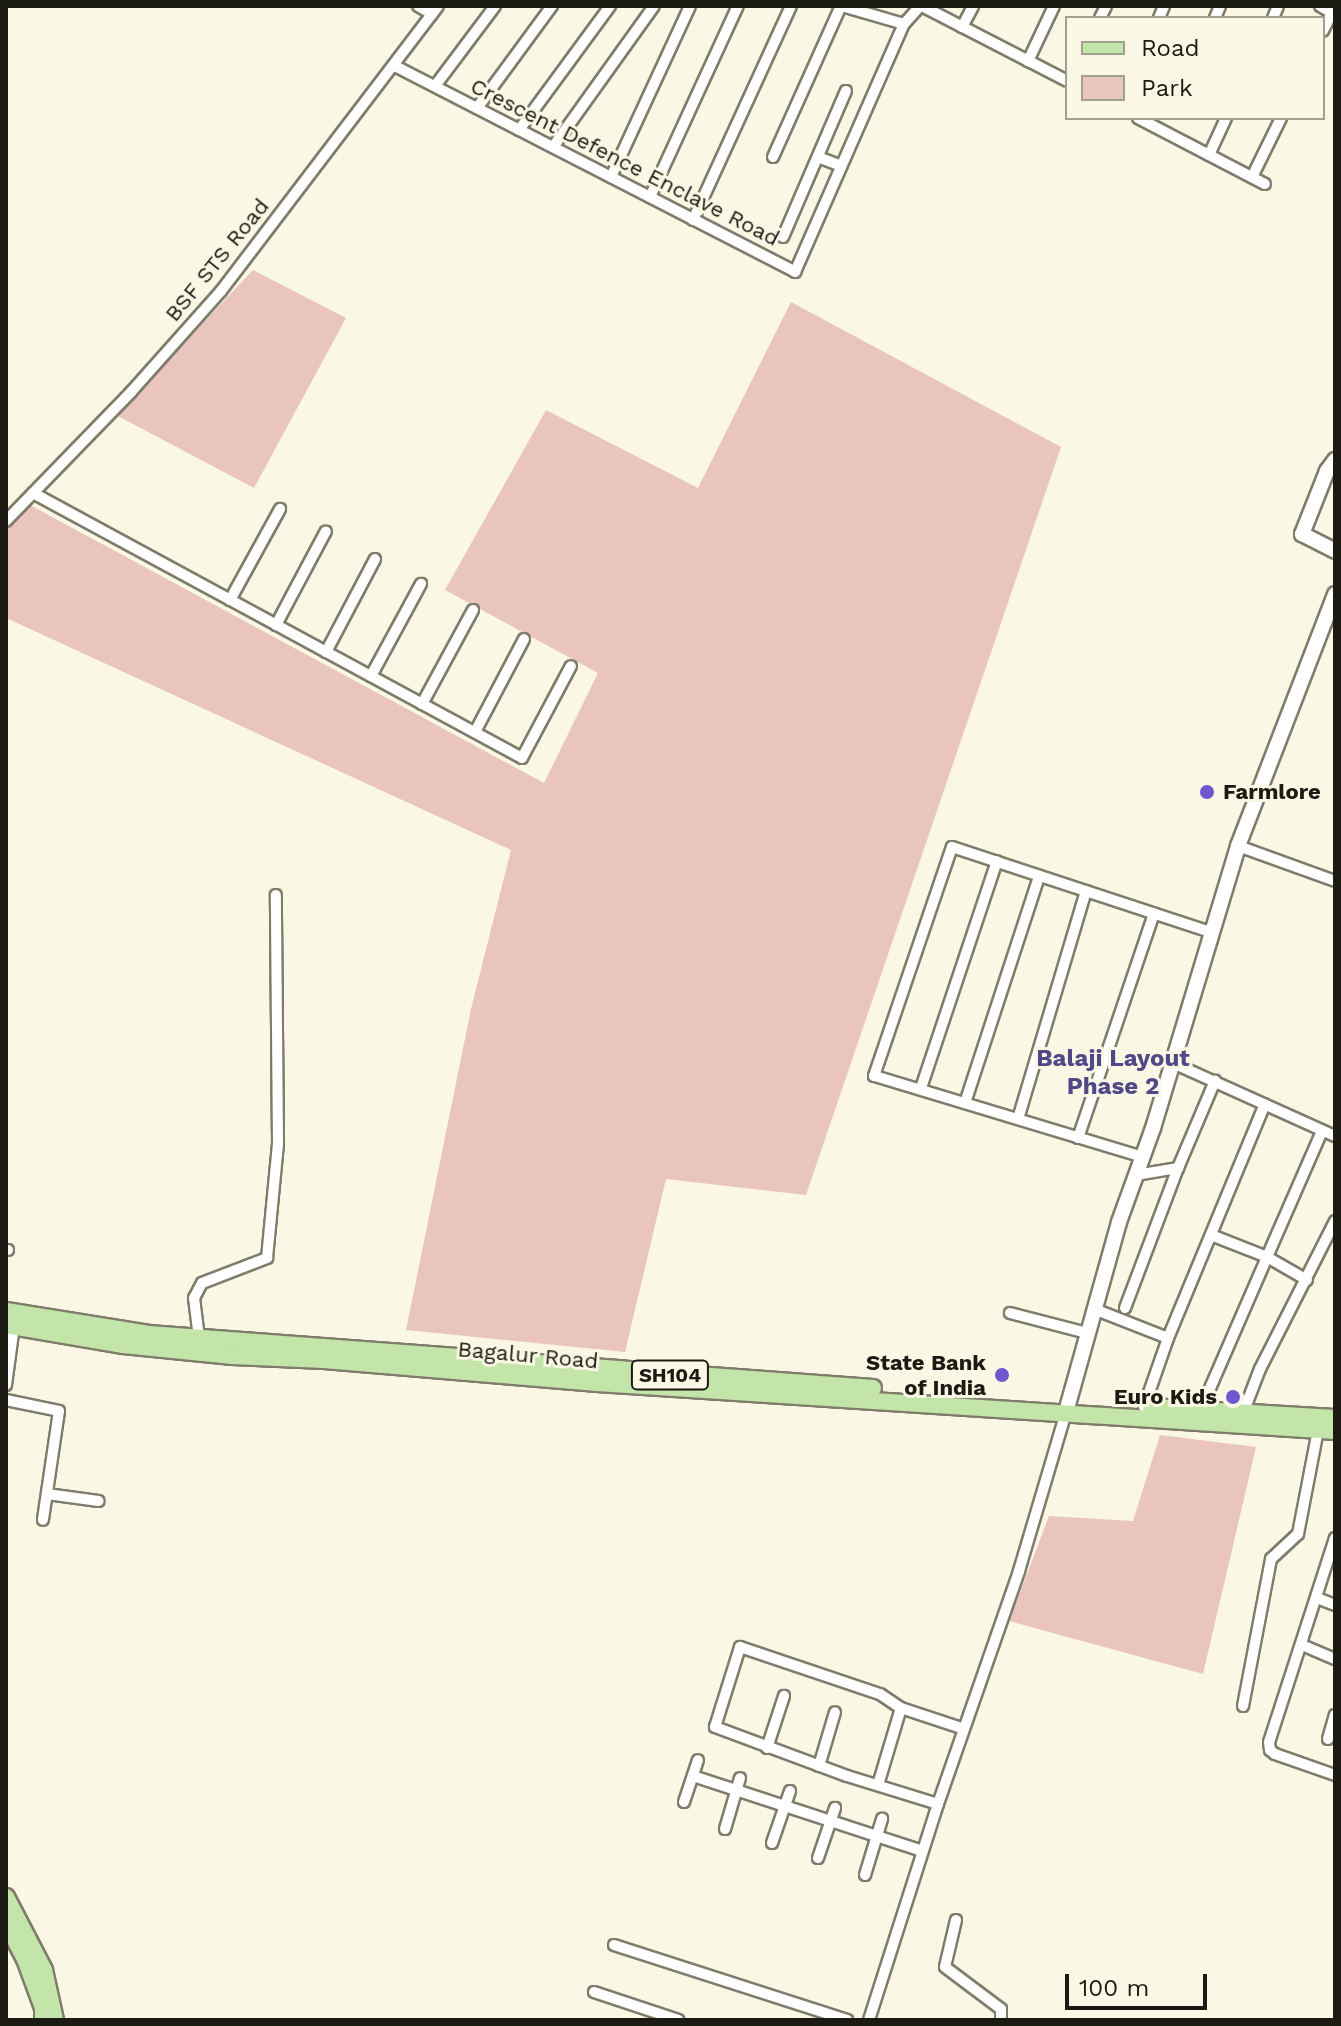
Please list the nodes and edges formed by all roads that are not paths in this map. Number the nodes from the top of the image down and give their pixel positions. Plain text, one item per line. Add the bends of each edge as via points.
1 (418, 6) edge
2 (495, 6) edge
3 (552, 6) edge
4 (610, 6) edge
5 (654, 6) edge
6 (690, 6) edge
7 (738, 6) edge
8 (791, 6) edge
9 (841, 6) edge
10 (921, 6) edge
11 (973, 6) edge
12 (1054, 6) edge
13 (1320, 6) edge
14 (435, 10) edge
15 (904, 24) junction
16 (962, 27) junction
17 (1325, 27) edge
18 (1028, 61) junction
19 (395, 66) junction
20 (1065, 80) edge
21 (435, 86) junction
22 (846, 91) dead end
23 (477, 108) junction
24 (1142, 120) edge
25 (1167, 120) edge
26 (1225, 120) edge
27 (1280, 120) edge
28 (519, 130) junction
29 (1163, 131) junction
30 (553, 147) junction
31 (1209, 155) junction
32 (773, 157) dead end
33 (818, 157) junction
34 (841, 166) junction
35 (611, 177) junction
36 (1252, 177) junction
37 (1265, 184) dead end
38 (650, 197) junction
39 (693, 220) junction
40 (783, 237) dead end
41 (1335, 460) edge
42 (33, 493) junction
43 (280, 509) dead end
44 (6, 521) edge
45 (326, 531) dead end
46 (1335, 551) edge
47 (375, 559) dead end
48 (421, 584) dead end
49 (1335, 594) edge
50 (230, 600) junction
51 (473, 610) dead end
52 (276, 625) junction
53 (524, 639) dead end
54 (326, 652) junction
55 (571, 666) dead end
56 (371, 676) junction
57 (422, 704) junction
58 (475, 732) junction
59 (1238, 846) junction
60 (997, 861) junction
61 (1039, 876) junction
62 (1335, 881) edge
63 (1086, 891) junction
64 (276, 895) dead end
65 (1154, 914) junction
66 (1210, 932) junction
67 (1173, 1063) junction
68 (1215, 1081) junction
69 (921, 1088) junction
70 (965, 1103) junction
71 (1265, 1104) junction
72 (1018, 1119) junction
73 (1322, 1131) junction
74 (1335, 1136) edge
75 (1078, 1138) junction
76 (1143, 1157) junction
77 (1178, 1168) junction
78 (1136, 1175) junction
79 (1335, 1221) edge
80 (1211, 1235) junction
81 (1267, 1257) junction
82 (1307, 1280) junction
83 (1125, 1308) dead end
84 (1094, 1309) junction
85 (1010, 1313) dead end
86 (9, 1321) edge
87 (1087, 1333) junction
88 (199, 1338) junction
89 (1168, 1338) junction
90 (665, 1382) junction
91 (6, 1385) edge
92 (6, 1400) edge
93 (1067, 1407) junction
94 (1144, 1407) junction
95 (1201, 1409) junction
96 (1243, 1413) junction
97 (1335, 1418) edge
98 (1327, 1431) edge
99 (47, 1494) junction
100 (99, 1501) dead end
101 (43, 1520) dead end
102 (1335, 1538) edge
103 (1317, 1598) junction
104 (1335, 1605) edge
105 (1302, 1645) junction
106 (1335, 1659) edge
107 (784, 1696) dead end
108 (1243, 1706) dead end
109 (901, 1708) junction
110 (835, 1712) dead end
111 (1335, 1715) edge
112 (964, 1729) junction
113 (1328, 1739) dead end
114 (767, 1748) junction
115 (698, 1760) dead end
116 (819, 1766) junction
117 (1335, 1775) edge
118 (693, 1776) junction
119 (740, 1778) dead end
120 (878, 1785) junction
121 (736, 1791) junction
122 (790, 1791) dead end
123 (684, 1802) dead end
124 (938, 1804) junction
125 (785, 1806) junction
126 (835, 1808) dead end
127 (882, 1819) dead end
128 (830, 1821) junction
129 (725, 1829) dead end
130 (877, 1836) junction
131 (772, 1843) dead end
132 (922, 1851) junction
133 (818, 1858) dead end
134 (865, 1875) dead end
135 (6, 1897) edge
136 (956, 1920) dead end
137 (6, 1923) edge
138 (614, 1945) dead end
139 (594, 1992) dead end
140 (43, 2020) edge
141 (55, 2020) edge
142 (678, 2020) edge
143 (847, 2020) edge
144 (869, 2020) edge
145 (1001, 2020) edge

1 - 14 street
2 - 21 street
3 - 23 street
4 - 28 street
5 - 30 street
6 - 35 street
7 - 38 street
8 - 39 street
9 - 15 street
9 - 32 street
10 - 15 street, Crescent Defence Enclave Road
10 - 16 street
11 - 16 street
12 - 18 street
13 - 17 street via 1332,13
14 - 19 street, BSF STS Road
15 - 34 street, Crescent Defence Enclave Road
16 - 18 street
18 - 20 street
19 - 21 street, Crescent Defence Enclave Road
19 - 42 street, BSF STS Road via 221,291
21 - 23 street, Crescent Defence Enclave Road
22 - 33 street
23 - 28 street, Crescent Defence Enclave Road
24 - 29 street
25 - 29 street
26 - 31 street
27 - 36 street
28 - 30 street, Crescent Defence Enclave Road
29 - 31 street
30 - 35 street, Crescent Defence Enclave Road
31 - 36 street
33 - 34 street
33 - 40 street
34 - 39 street, Crescent Defence Enclave Road via 795,272
35 - 38 street, Crescent Defence Enclave Road
36 - 37 street
38 - 39 street, Crescent Defence Enclave Road
41 - 46 street via 1302,534
42 - 44 street, BSF STS Road
42 - 50 street
43 - 50 street
45 - 52 street
47 - 54 street
48 - 56 street
49 - 59 street
50 - 52 street
51 - 57 street
52 - 54 street
53 - 58 street
54 - 56 street
55 - 58 street via 522,758
56 - 57 street
57 - 58 street
59 - 62 street
59 - 66 street
60 - 61 street
60 - 69 street
60 - 69 street via 952,847 874,1076
61 - 63 street
61 - 70 street
63 - 65 street
63 - 72 street
64 - 88 street via 278,1143 267,1258 202,1283 194,1298
65 - 66 street
65 - 75 street
66 - 67 street
67 - 68 street
67 - 76 street
68 - 71 street
68 - 77 street
69 - 70 street
70 - 72 street
71 - 73 street
71 - 80 street
72 - 75 street
73 - 74 street
73 - 81 street
75 - 76 street
76 - 78 street
77 - 78 street
77 - 83 street
78 - 84 street
79 - 82 street
80 - 81 street
80 - 89 street
81 - 82 street
81 - 95 street
82 - 96 street
84 - 87 street
84 - 89 street
85 - 87 street
86 - 88 main road, Bagalur Road / SH104
86 - 90 main road, Bagalur Road / SH104 via 123,1345 232,1356
86 - 91 street
87 - 93 street
88 - 90 main road, Bagalur Road / SH104
89 - 94 street
90 - 93 main road, Bagalur Road / SH104
92 - 99 street via 59,1411
93 - 94 main road, Bagalur Road / SH104
93 - 98 main road, Bagalur Road / SH104
93 - 112 street via 1019,1571
94 - 95 main road, Bagalur Road / SH104
95 - 96 main road, Bagalur Road / SH104
96 - 97 main road, Bagalur Road / SH104
98 - 108 street via 1298,1534 1271,1559
99 - 100 street
99 - 101 street
102 - 103 street
103 - 104 street
103 - 105 street
105 - 106 street
105 - 117 street via 1270,1750
107 - 114 street
109 - 112 street
109 - 114 street via 880,1694 740,1647 715,1727
109 - 120 street
110 - 116 street
111 - 113 street
112 - 124 street
114 - 116 street
115 - 118 street
116 - 120 street
118 - 121 street
118 - 123 street
119 - 121 street
120 - 124 street
121 - 125 street
121 - 129 street
122 - 125 street
124 - 132 street
125 - 128 street
125 - 131 street
126 - 128 street
127 - 130 street
128 - 130 street
128 - 133 street
130 - 132 street
130 - 134 street
132 - 144 street
135 - 141 main road via 44,1970
136 - 145 street via 945,1967 1001,2009
137 - 140 main road via 25,1959
138 - 143 street
139 - 142 street

